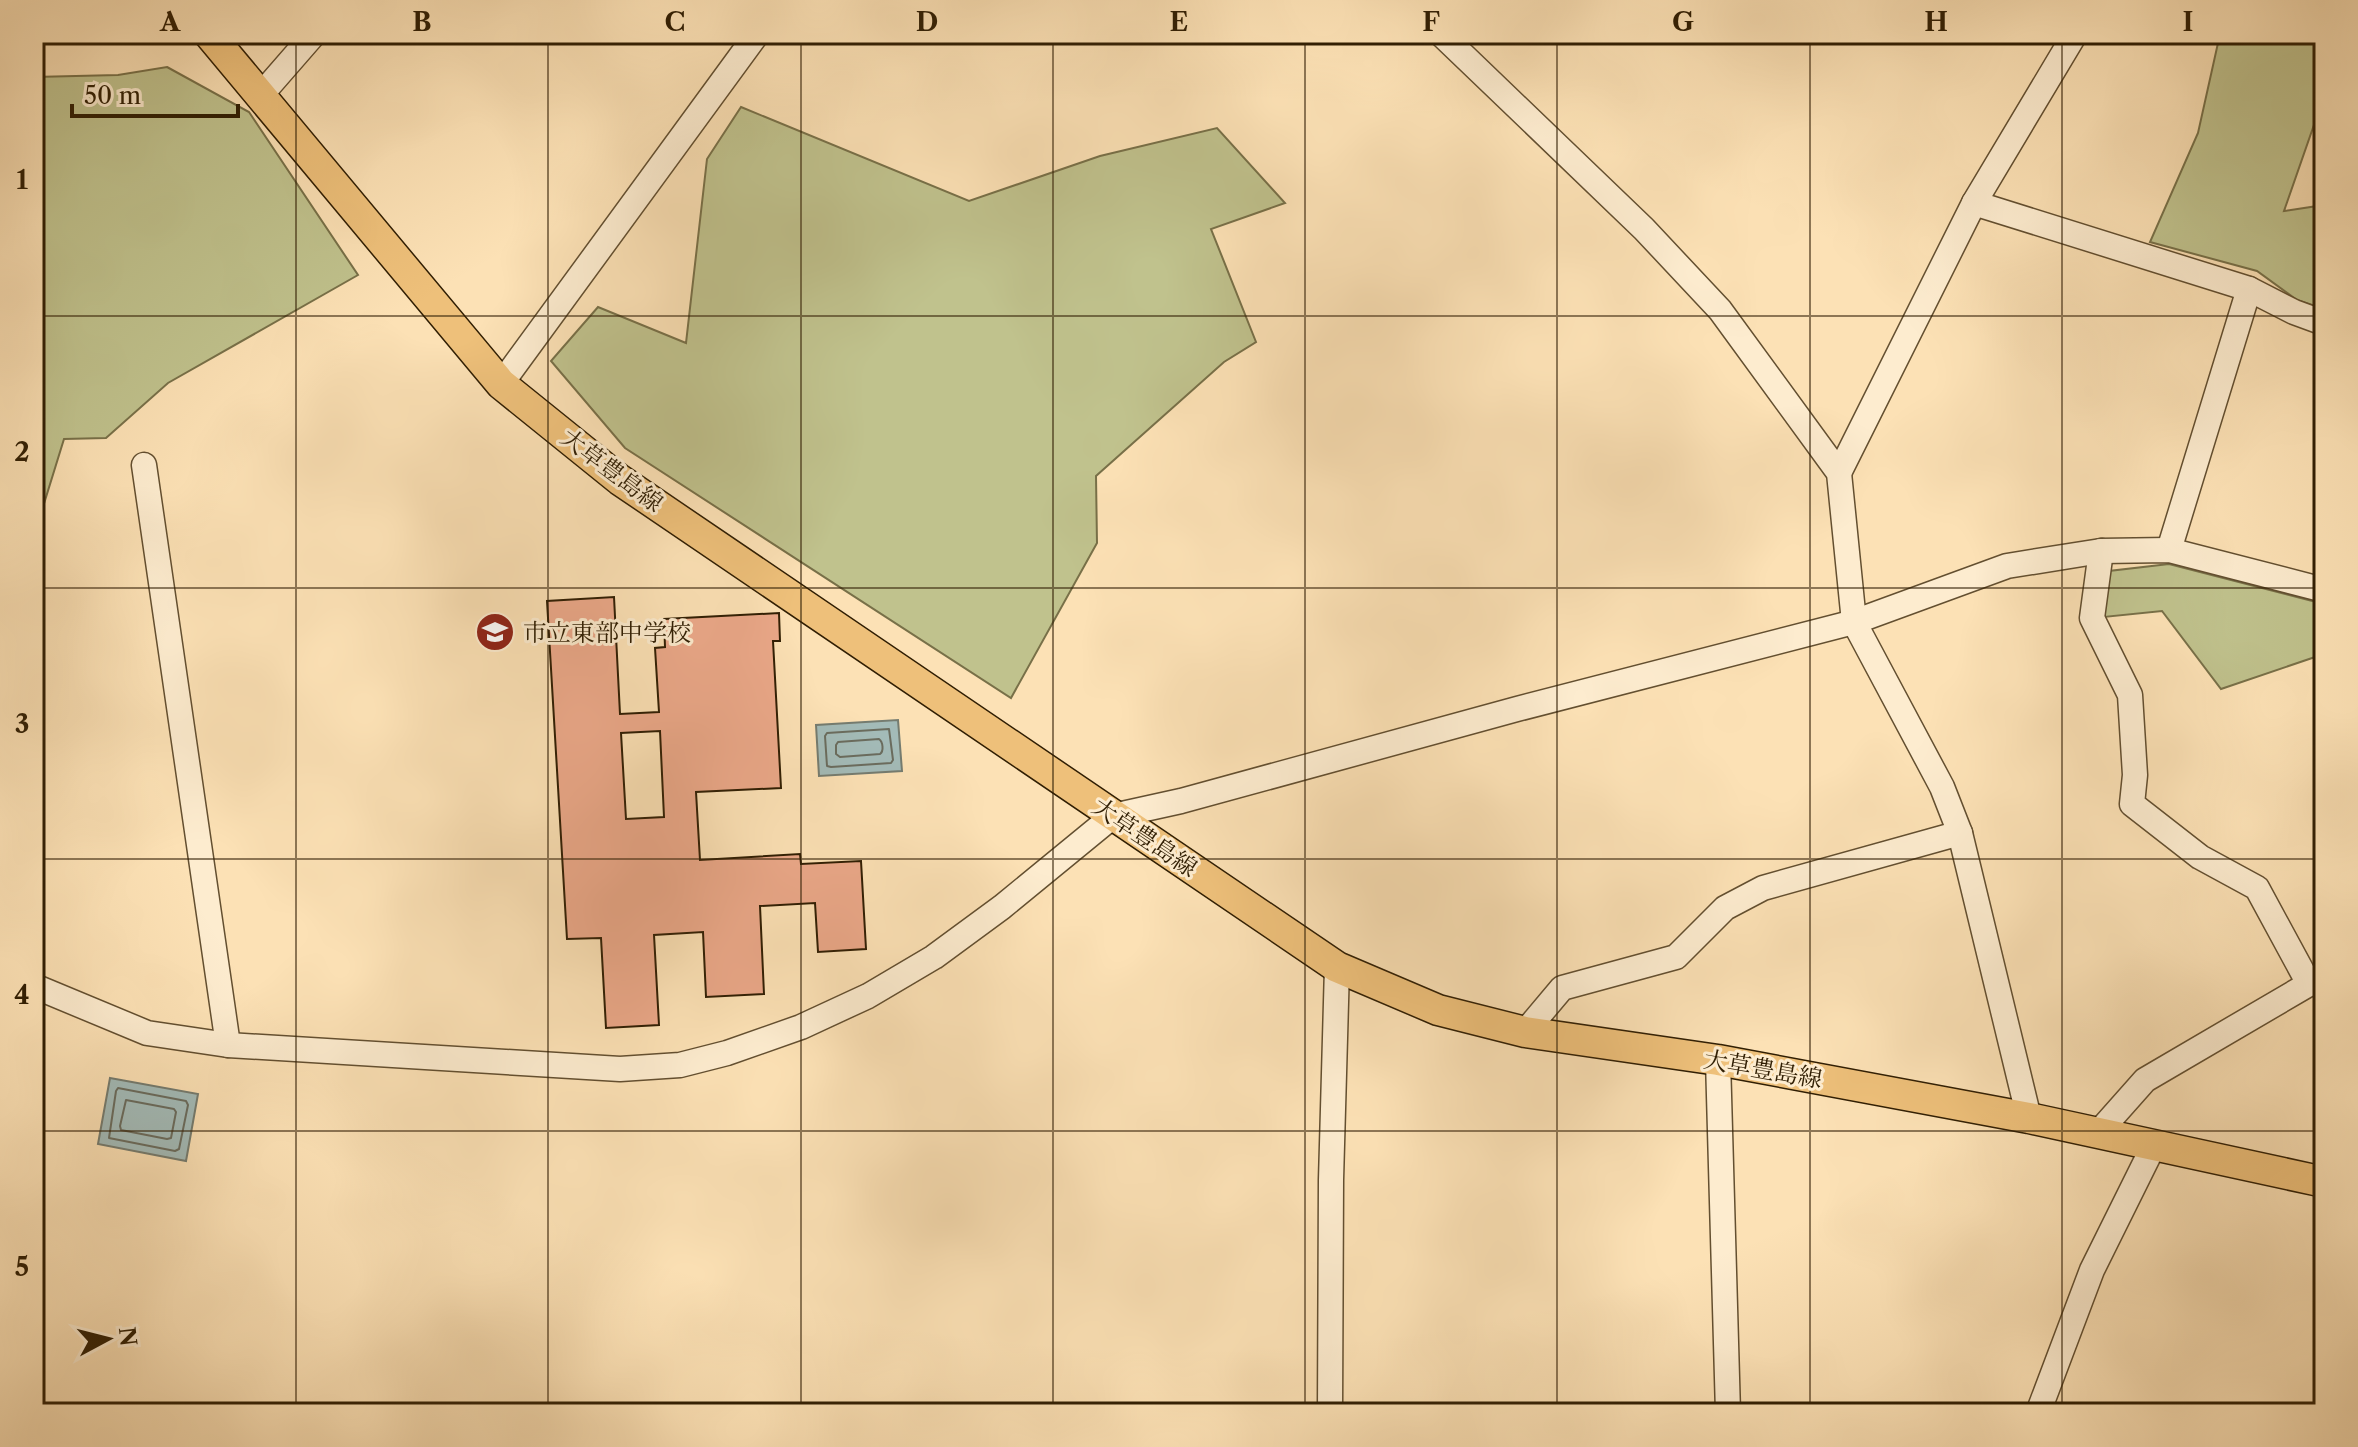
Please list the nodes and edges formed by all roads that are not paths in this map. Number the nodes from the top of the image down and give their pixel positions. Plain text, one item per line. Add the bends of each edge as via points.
1 (209, 34) edge
2 (314, 34) edge
3 (757, 34) edge
4 (1441, 34) edge
5 (2075, 34) edge
6 (260, 96) junction
7 (1974, 203) junction
8 (2249, 289) junction
9 (2324, 323) edge
10 (501, 384) junction
11 (144, 465) dead end
12 (1839, 473) junction
13 (2169, 550) junction
14 (2101, 551) junction
15 (2324, 590) edge
16 (1854, 622) junction
17 (1113, 816) junction
18 (1960, 833) junction
19 (1337, 967) junction
20 (2316, 982) edge
21 (34, 986) edge
22 (1525, 1032) junction
23 (228, 1045) junction
24 (1718, 1060) junction
25 (2029, 1118) junction
26 (2098, 1133) junction
27 (2154, 1145) junction
28 (2324, 1182) edge
29 (1330, 1413) edge
30 (1728, 1413) edge
31 (2038, 1413) edge

1 - 6 main road, 大草豊島線
2 - 6 street
3 - 10 street
4 - 12 street via 1644,229 1720,310
5 - 7 street
6 - 10 main road, 大草豊島線
7 - 8 street
7 - 12 street
8 - 9 street
8 - 13 street
10 - 17 main road, 大草豊島線 via 620,480
11 - 23 street
12 - 16 street
13 - 14 street
13 - 15 street
14 - 16 street via 2007,566
14 - 20 street via 2092,618 2130,695 2132,804 2200,857 2257,888
16 - 17 street
16 - 18 street via 1942,787
17 - 19 main road, 大草豊島線
17 - 23 street via 934,957 868,996 727,1053 680,1065 620,1069
18 - 22 street via 1763,888 1725,908 1676,957 1562,988
18 - 25 street
19 - 22 main road, 大草豊島線 via 1438,1010
19 - 29 street
20 - 26 street via 2145,1080
21 - 23 street via 147,1033
22 - 24 main road, 大草豊島線
24 - 25 main road, 大草豊島線
24 - 30 street
25 - 26 main road, 大草豊島線
26 - 27 main road, 大草豊島線
27 - 28 main road, 大草豊島線
27 - 31 street via 2092,1270

